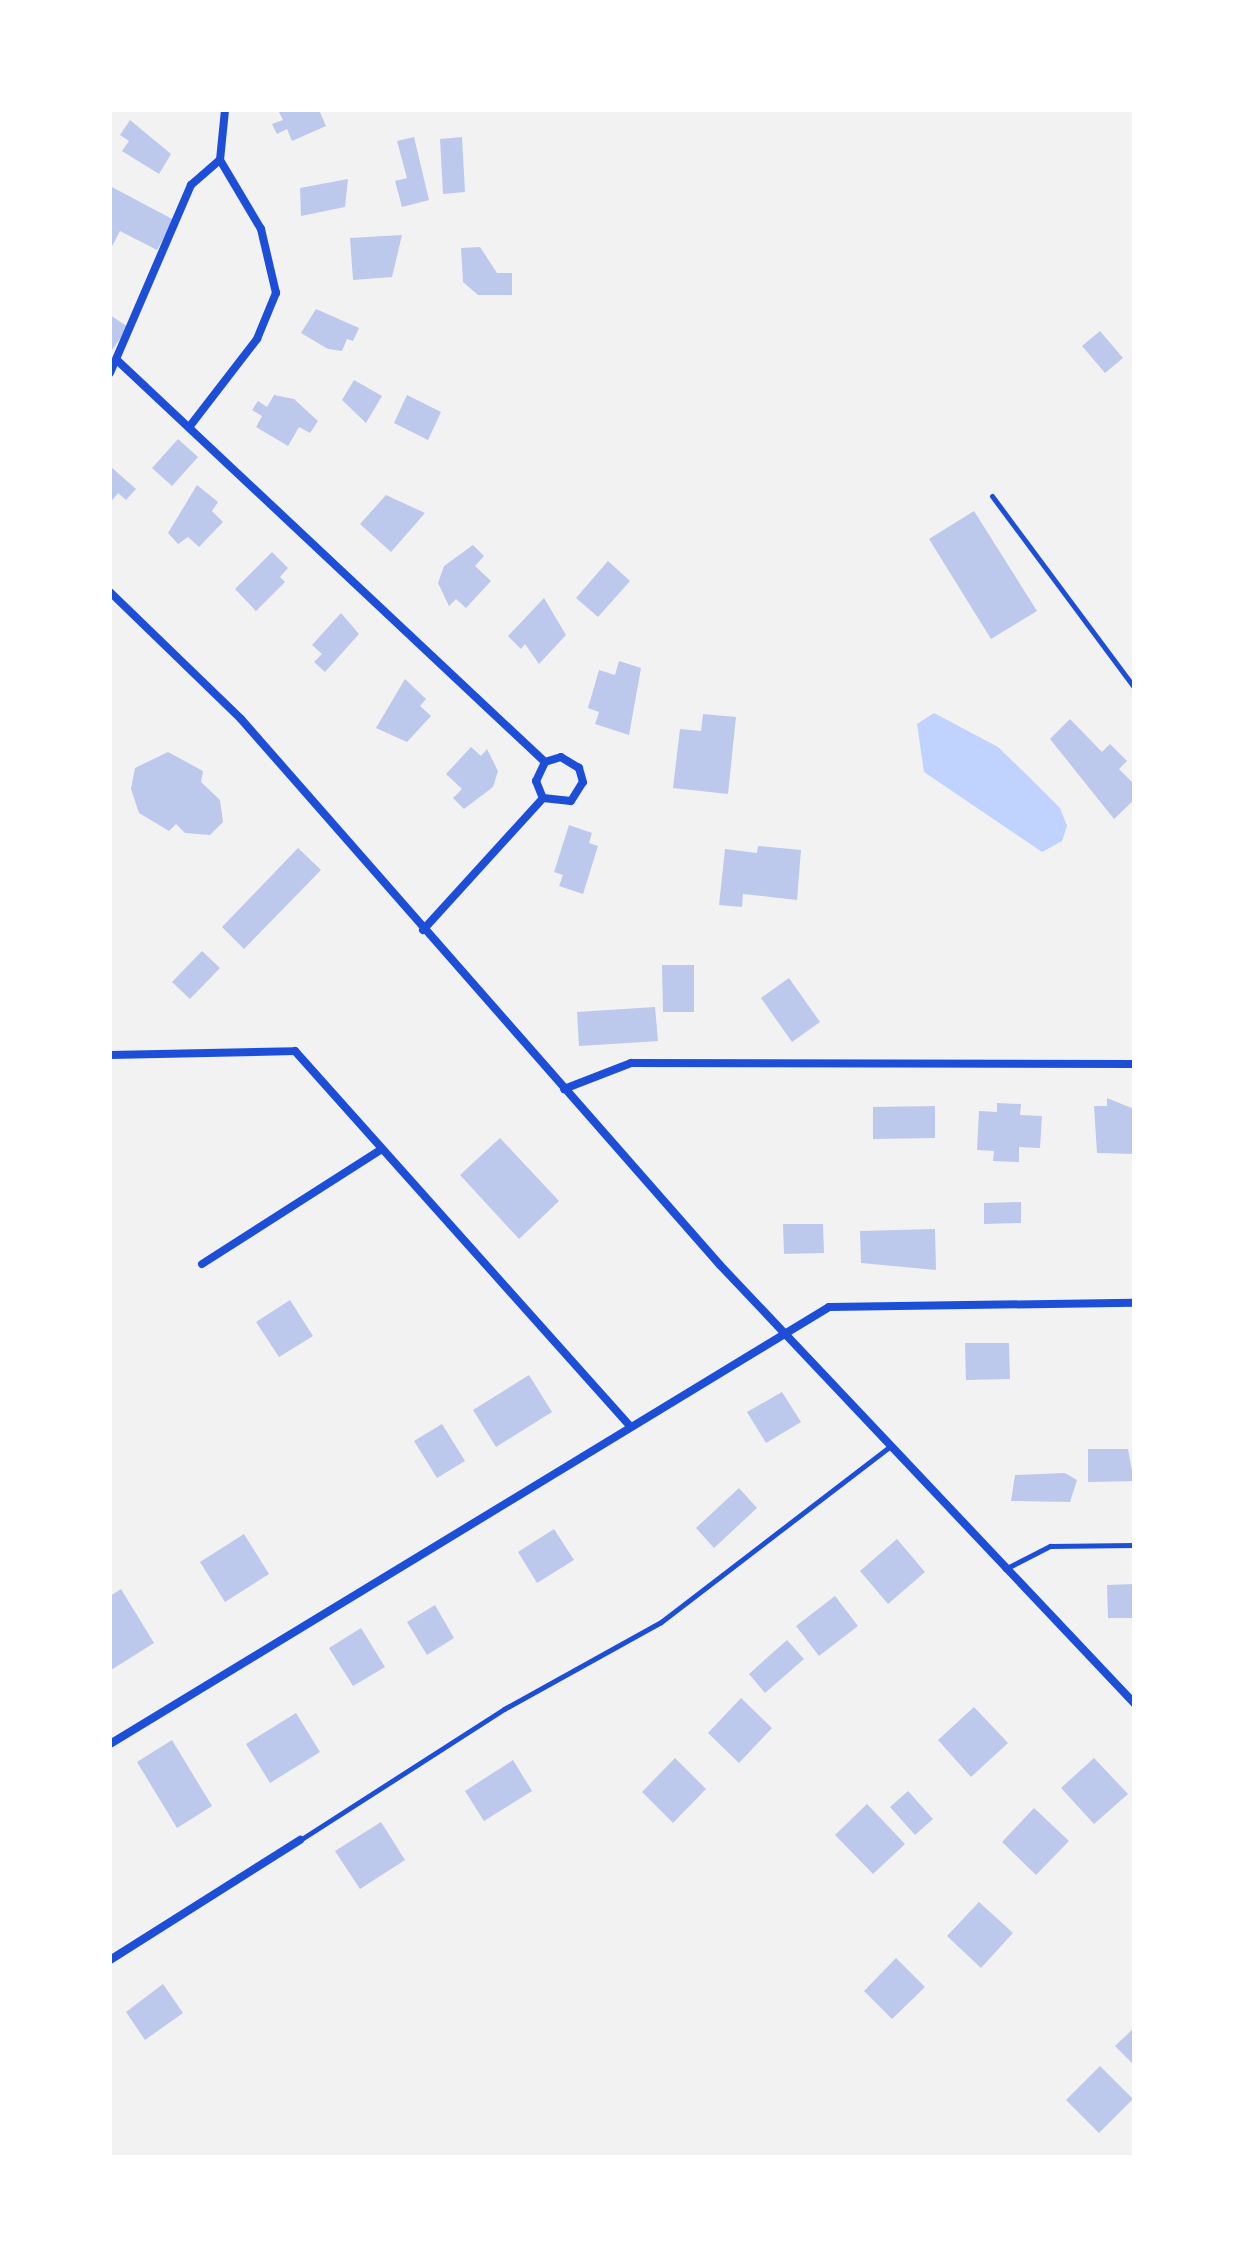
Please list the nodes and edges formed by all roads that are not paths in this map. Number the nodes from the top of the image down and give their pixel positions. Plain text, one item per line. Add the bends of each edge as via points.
1 (225, 110) edge
2 (220, 160) junction
3 (119, 362) junction
4 (110, 373) edge
5 (190, 426) junction
6 (992, 496) dead end
7 (110, 592) edge
8 (1134, 687) edge
9 (545, 762) junction
10 (543, 798) junction
11 (423, 930) junction
12 (110, 1055) edge
13 (1134, 1064) edge
14 (564, 1089) junction
15 (380, 1150) junction
16 (202, 1264) dead end
17 (1134, 1303) edge
18 (785, 1333) junction
19 (629, 1425) junction
20 (888, 1448) junction
21 (1134, 1545) edge
22 (1004, 1570) junction
23 (1134, 1703) edge
24 (110, 1744) edge
25 (300, 1840) joint
26 (110, 1960) edge

1 - 2 street
2 - 3 street via 191,185
2 - 5 street via 261,229 276,293 251,349
3 - 4 street
3 - 5 street
5 - 9 street
6 - 8 lane
7 - 11 street via 241,719
9 - 10 street via 536,781
9 - 10 street via 567,758 583,782 564,803
10 - 11 street
11 - 14 street
12 - 15 street via 295,1051
13 - 14 street via 631,1063
14 - 18 street
15 - 16 street
15 - 19 street
17 - 18 street via 829,1307
18 - 19 street
18 - 20 street
19 - 24 street
20 - 22 street
20 - 25 lane via 661,1622 504,1709
21 - 22 lane via 1050,1546
22 - 23 street
25 - 26 street

